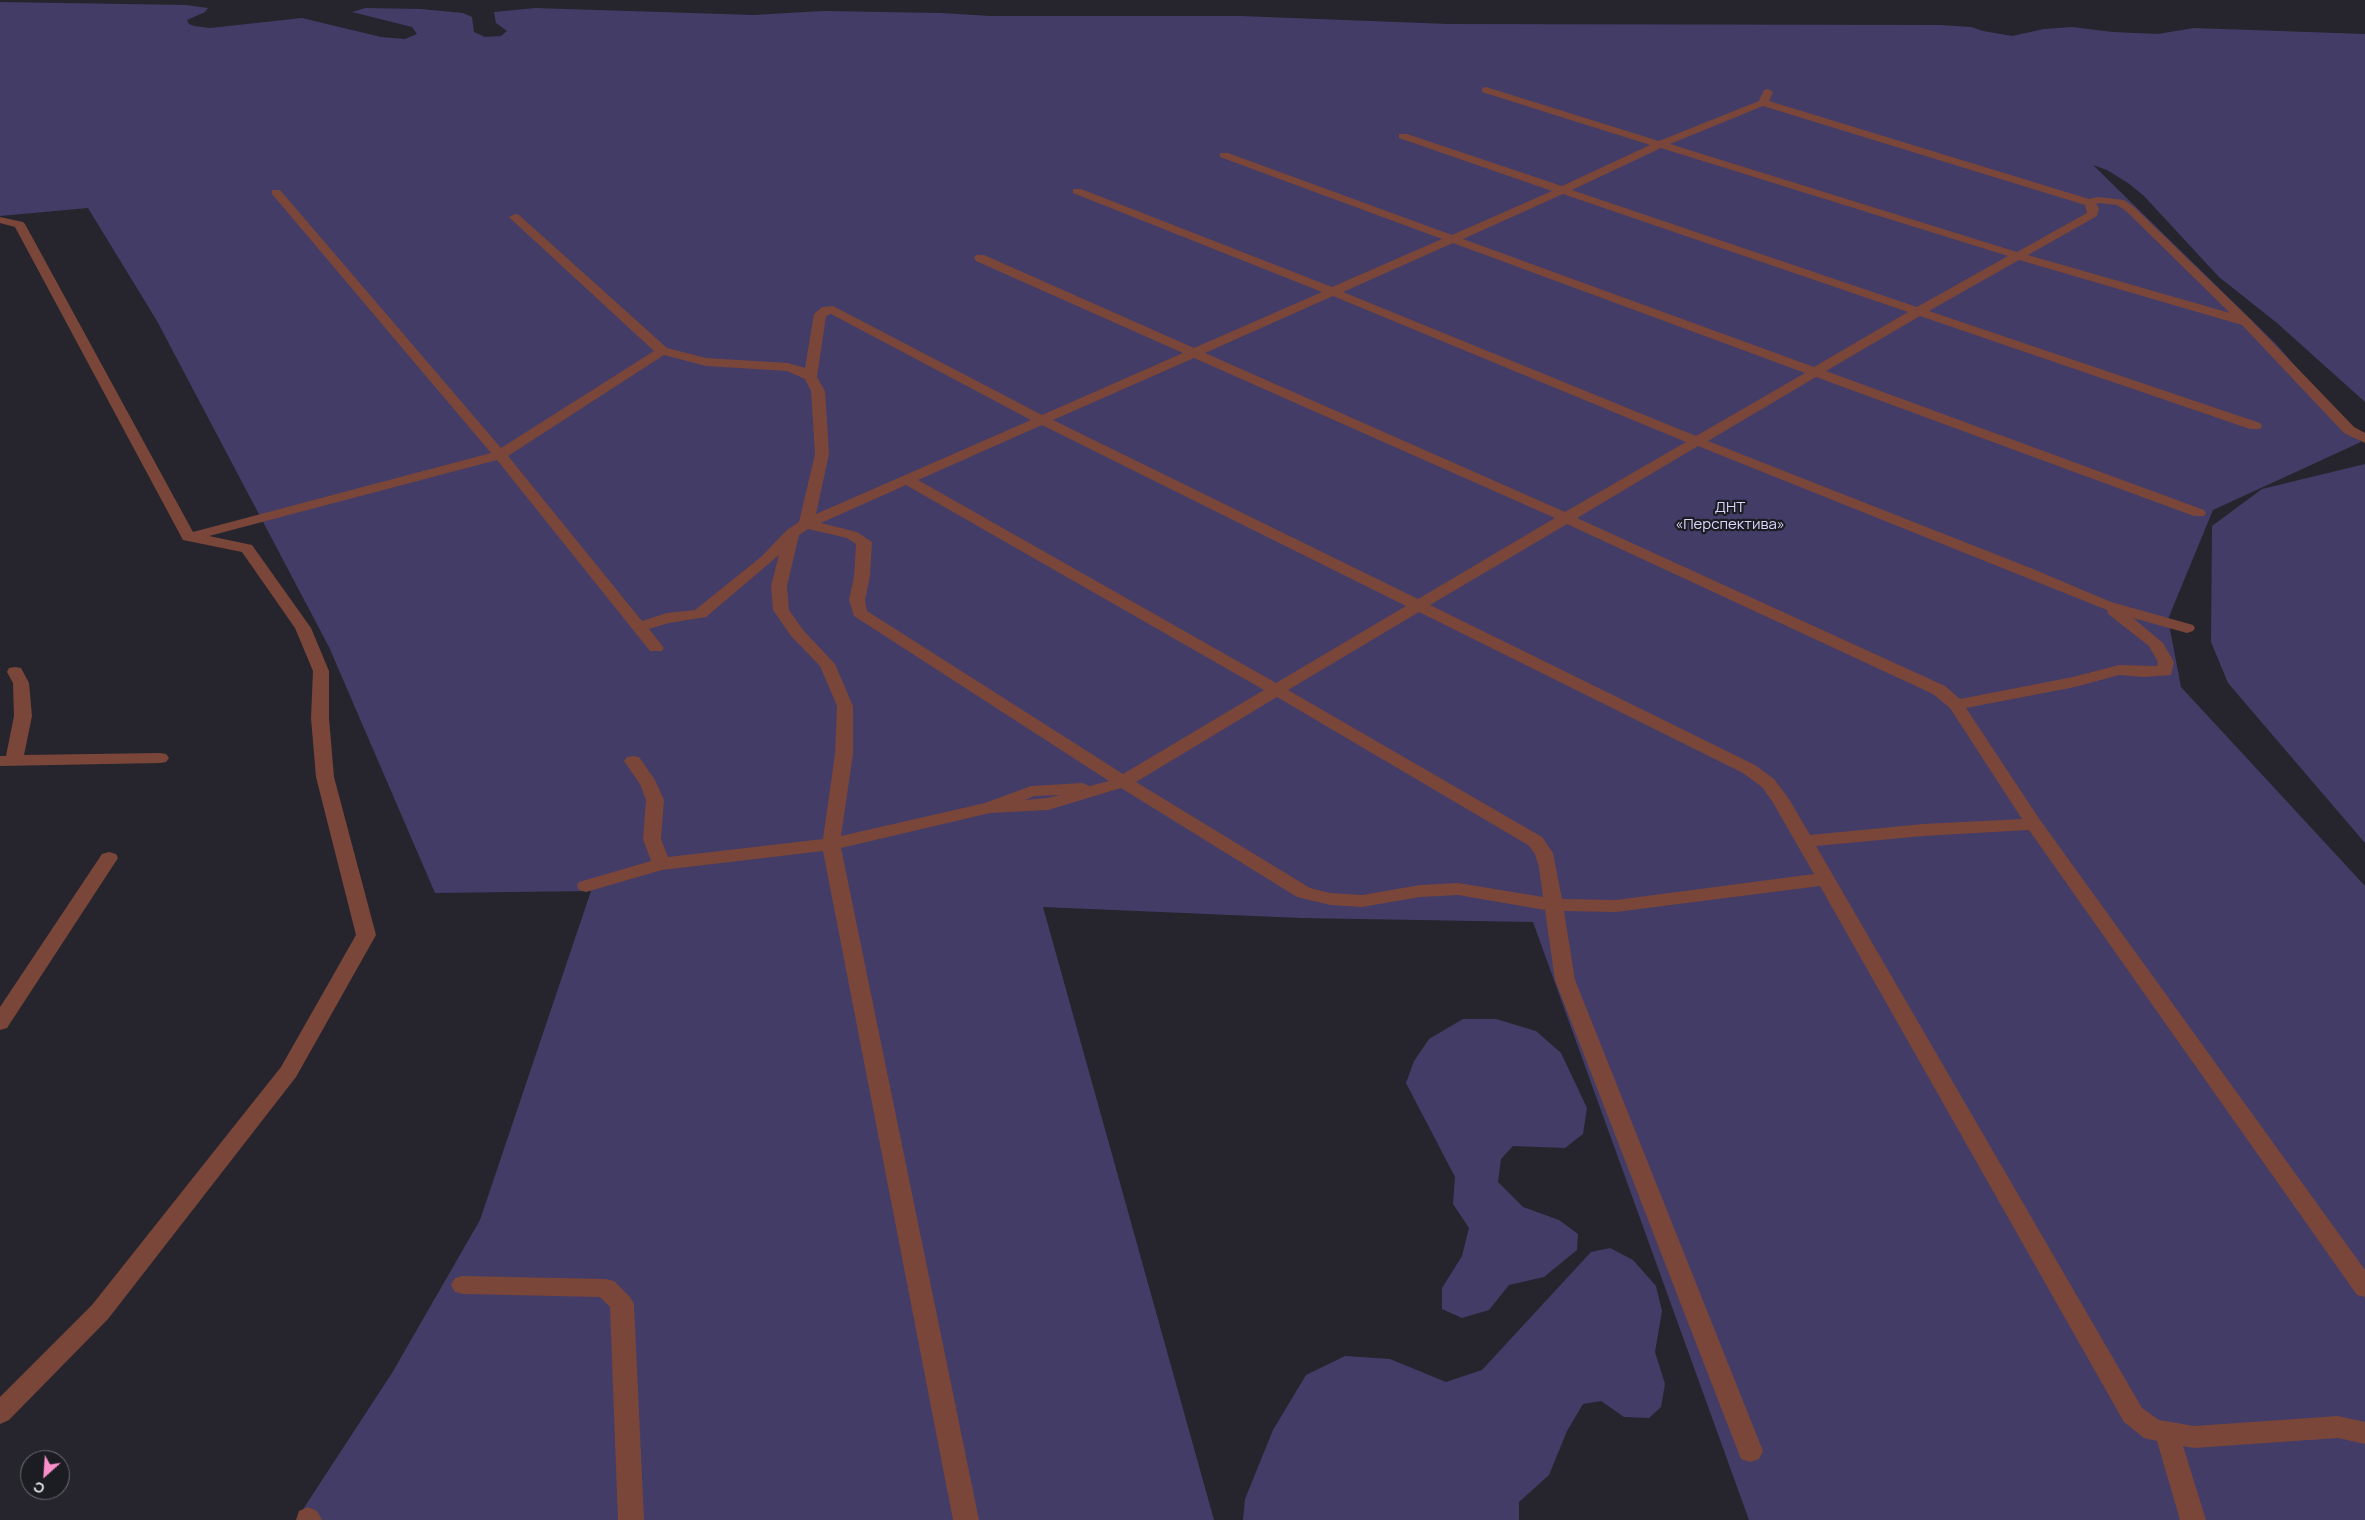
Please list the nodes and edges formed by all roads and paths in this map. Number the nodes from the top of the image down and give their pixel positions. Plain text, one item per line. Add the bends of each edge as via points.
1 (1486, 90) dead end
2 (1404, 136) dead end
3 (1660, 144) junction
4 (1224, 155) dead end
5 (1563, 190) junction
6 (1078, 191) dead end
7 (276, 192) dead end
8 (2089, 204) junction
9 (515, 217) dead end
10 (0, 220) edge
11 (1451, 240) junction
12 (2019, 256) junction
13 (980, 258) dead end
14 (1333, 292) junction
15 (1919, 311) junction
16 (2246, 322) junction
17 (662, 351) junction
18 (1195, 353) junction
19 (1814, 373) junction
20 (810, 377) junction
21 (1042, 420) junction
22 (2256, 426) dead end
23 (2365, 439) edge
24 (1697, 441) junction
25 (500, 455) junction
26 (907, 480) junction
27 (2199, 513) dead end
28 (1566, 518) junction
29 (799, 529) junction
30 (188, 537) junction
31 (2106, 605) junction
32 (1417, 606) junction
33 (638, 627) junction
34 (2187, 628) dead end
35 (656, 648) dead end
36 (15, 672) dead end
37 (1276, 690) junction
38 (1956, 705) junction
39 (160, 758) dead end
40 (7, 761) edge
41 (633, 761) dead end
42 (1123, 782) junction
43 (2034, 824) junction
44 (1803, 841) junction
45 (831, 844) junction
46 (109, 858) dead end
47 (661, 864) junction
48 (1825, 879) junction
49 (586, 886) dead end
50 (1552, 905) junction
51 (0, 1023) edge
52 (463, 1285) dead end
53 (2365, 1288) edge
54 (0, 1414) edge
55 (2167, 1433) junction
56 (2365, 1433) edge
57 (1750, 1451) dead end
58 (631, 1520) edge
59 (966, 1520) edge
60 (2193, 1520) edge

1 - 3 street
2 - 5 street
3 - 5 street
3 - 8 street via 1766,98
3 - 12 street
4 - 11 street
5 - 11 street
5 - 15 street
6 - 14 street
7 - 25 street
8 - 12 street via 2093,214
8 - 16 street via 2109,200 2130,209
9 - 17 street
10 - 30 street via 19,224
11 - 14 street
11 - 19 street
12 - 15 street
12 - 16 street
13 - 18 street
14 - 18 street
14 - 24 street
15 - 19 street
15 - 22 street
16 - 23 street via 2344,425
17 - 20 street via 706,362 788,368
17 - 25 street
18 - 21 street
18 - 28 street
19 - 24 street
19 - 27 street
20 - 21 street via 820,314 833,310
20 - 29 street via 818,391 822,454
21 - 26 street
21 - 32 street
24 - 28 street
24 - 31 street
25 - 30 street
25 - 33 street
26 - 29 street
26 - 37 street
28 - 32 street
28 - 38 street via 1939,690
29 - 33 street via 700,614 667,618
29 - 42 street via 852,535 864,542 857,600 860,613
29 - 45 street via 780,586 781,610 797,633 827,664 845,706 844,754
30 - 54 street via 247,548 303,628 321,671 320,718 325,777 366,935 289,1072 100,1312
31 - 34 street
31 - 38 street via 2155,643 2166,662 2165,671 2119,670
32 - 37 street
32 - 44 street via 1748,769 1768,783 1780,798
33 - 35 street
36 - 40 street via 21,683 23,716
37 - 42 street
37 - 50 street via 1535,841 1544,852
38 - 43 street
39 - 40 street
41 - 47 street via 649,784 655,800 652,839
42 - 45 street via 1048,804 990,807
42 - 50 street via 1304,893 1362,901 1420,891 1458,889
43 - 44 street
43 - 53 street
44 - 48 street
45 - 47 street
45 - 59 street
46 - 51 street
47 - 49 street
48 - 50 street via 1616,906
48 - 55 street via 2133,1415 2153,1430
50 - 57 street via 1565,980
52 - 58 street via 606,1288 622,1304
55 - 56 street via 2194,1437 2338,1427
55 - 60 street

